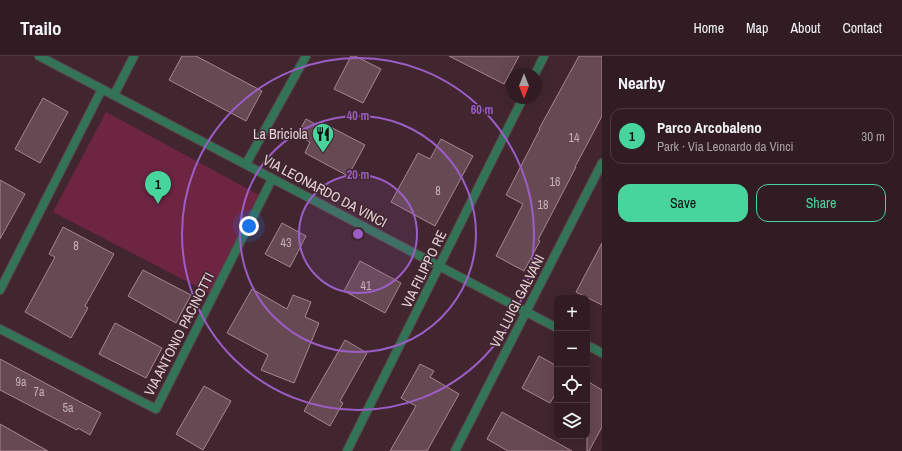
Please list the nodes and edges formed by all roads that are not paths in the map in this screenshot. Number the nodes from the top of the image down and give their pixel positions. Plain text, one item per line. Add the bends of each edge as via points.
1 (38, 56) edge
2 (134, 56) edge
3 (306, 56) edge
4 (544, 56) edge
5 (538, 68) edge
6 (102, 89) junction
7 (114, 95) junction
8 (520, 104) edge
9 (602, 163) edge
10 (246, 164) junction
11 (272, 178) junction
12 (440, 266) junction
13 (0, 290) edge
14 (526, 311) junction
15 (554, 326) edge
16 (0, 329) edge
17 (590, 347) edge
18 (602, 353) edge
19 (347, 451) edge
20 (456, 451) edge

1 - 6 street, VIA LEONARDO DA VINCI
2 - 7 street
3 - 10 street
4 - 5 street
6 - 7 street, VIA LEONARDO DA VINCI
6 - 13 street
7 - 10 street, VIA LEONARDO DA VINCI
8 - 12 street, VIA FILIPPO RE
9 - 14 street, VIA LUIGI GALVANI
10 - 11 street, VIA LEONARDO DA VINCI
11 - 12 street, VIA LEONARDO DA VINCI
11 - 16 street, VIA ANTONIO PACINOTTI via 156,409
12 - 14 street, VIA LEONARDO DA VINCI
12 - 19 street, VIA FILIPPO RE
14 - 15 street, VIA LEONARDO DA VINCI
14 - 20 street, VIA LUIGI GALVANI
17 - 18 street

